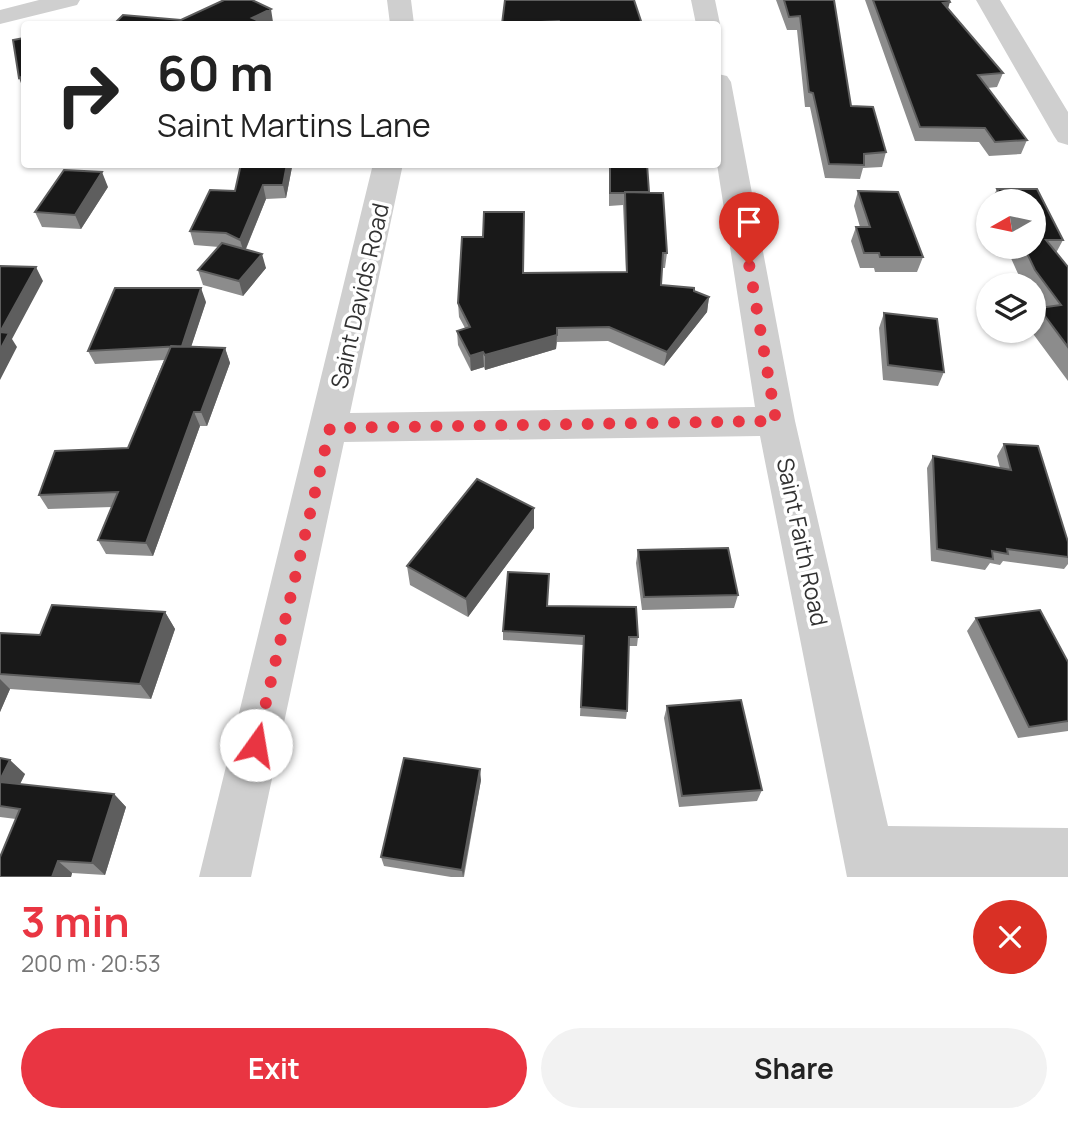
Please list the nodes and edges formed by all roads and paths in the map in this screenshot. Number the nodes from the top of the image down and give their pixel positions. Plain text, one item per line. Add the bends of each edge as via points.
1 (68, 0) edge
2 (399, 0) edge
3 (704, 0) edge
4 (988, 0) edge
5 (0, 17) edge
6 (402, 21) edge
7 (708, 21) edge
8 (721, 100) edge
9 (1068, 136) edge
10 (387, 168) edge
11 (776, 421) junction
12 (330, 428) junction
13 (1068, 854) edge
14 (871, 864) edge
15 (225, 877) edge

1 - 5 street
2 - 6 street
3 - 7 street
4 - 9 street
8 - 11 street, Saint Faith Road
10 - 12 street, Saint Davids Road
11 - 12 street
11 - 14 street, Saint Faith Road
12 - 15 street, Saint Davids Road
13 - 14 street

